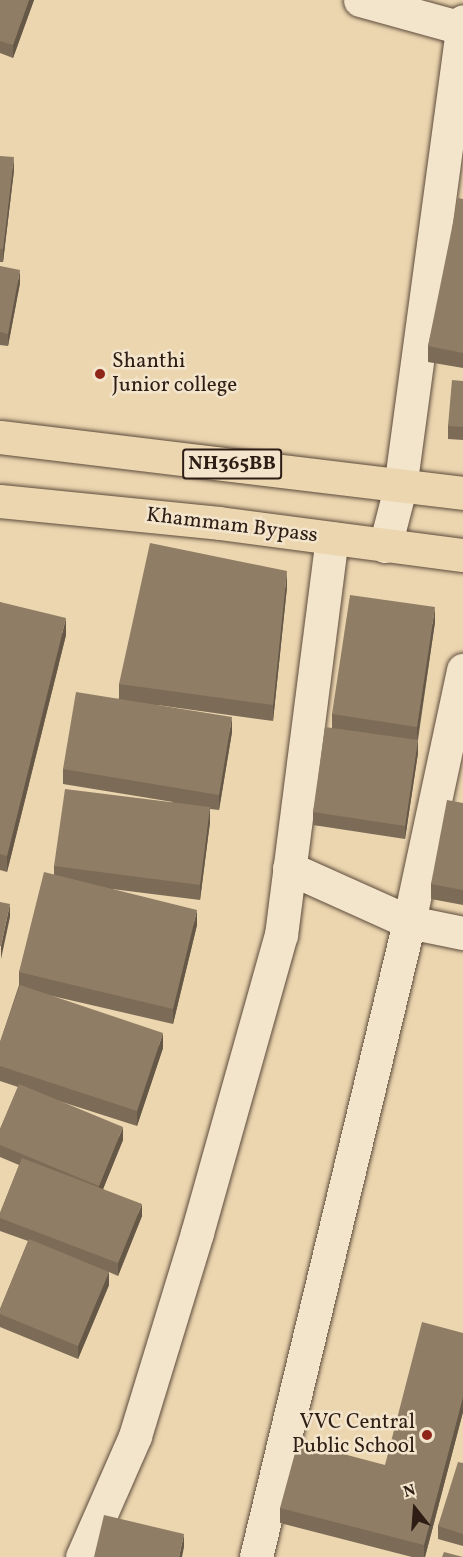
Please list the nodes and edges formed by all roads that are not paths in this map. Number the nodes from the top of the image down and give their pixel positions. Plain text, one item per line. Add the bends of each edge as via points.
1 (360, 0) edge
2 (463, 25) edge
3 (0, 437) edge
4 (400, 488) junction
5 (463, 493) edge
6 (0, 501) edge
7 (332, 538) junction
8 (385, 546) junction
9 (463, 555) edge
10 (463, 670) edge
11 (289, 868) junction
12 (409, 922) junction
13 (463, 933) edge
14 (82, 1557) edge
15 (256, 1557) edge

1 - 2 street
2 - 4 street
3 - 4 highway, NH365BB
4 - 5 highway, NH365BB
4 - 8 street
6 - 7 highway, Khammam Bypass
7 - 8 highway, Khammam Bypass
7 - 11 street
8 - 9 highway, Khammam Bypass
10 - 12 street
11 - 12 street
11 - 14 street via 281,935 197,1233 135,1436
12 - 13 street
12 - 15 street

